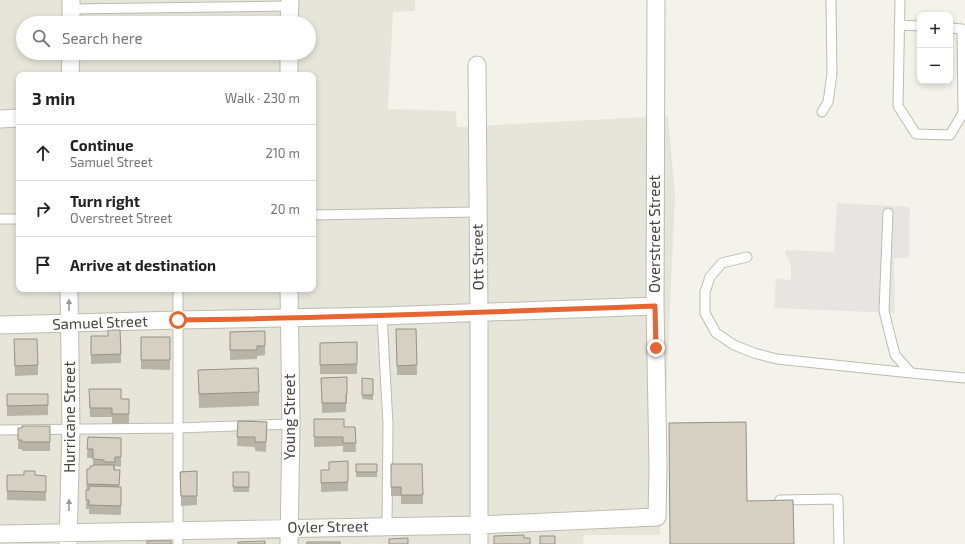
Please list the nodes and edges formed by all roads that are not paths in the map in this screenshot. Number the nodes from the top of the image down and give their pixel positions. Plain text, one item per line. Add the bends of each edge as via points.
1 (656, 0) edge
2 (831, 0) edge
3 (900, 0) edge
4 (290, 10) edge
5 (71, 11) edge
6 (899, 25) junction
7 (917, 26) edge
8 (953, 28) edge
9 (71, 60) edge
10 (289, 60) edge
11 (477, 65) dead end
12 (70, 72) edge
13 (289, 72) edge
14 (822, 112) dead end
15 (16, 118) edge
16 (0, 119) edge
17 (477, 212) junction
18 (888, 213) dead end
19 (316, 215) edge
20 (0, 219) edge
21 (16, 219) edge
22 (747, 257) dead end
23 (69, 292) edge
24 (178, 292) edge
25 (289, 292) edge
26 (655, 306) junction
27 (479, 313) junction
28 (382, 316) junction
29 (289, 319) junction
30 (178, 320) junction
31 (69, 324) junction
32 (0, 325) edge
33 (911, 373) junction
34 (965, 378) edge
35 (290, 424) junction
36 (178, 428) junction
37 (71, 429) junction
38 (0, 430) edge
39 (775, 500) edge
40 (657, 517) joint
41 (479, 525) junction
42 (387, 526) junction
43 (0, 534) edge
44 (289, 536) edge
45 (178, 537) edge
46 (68, 538) edge
47 (479, 544) edge
48 (839, 544) edge

1 - 26 street, Overstreet Street
2 - 14 lane via 832,74 828,102
3 - 6 lane
4 - 5 lane
6 - 7 lane
6 - 8 lane via 898,106 916,134 950,135 963,113 962,29
9 - 12 street
10 - 13 street
11 - 17 street, Ott Street
15 - 16 street
17 - 19 lane
17 - 27 street, Ott Street
18 - 33 lane via 884,311 895,355
20 - 21 lane
22 - 33 lane via 722,263 710,277 705,292 705,313 716,333 734,345 777,359
31 -> 23 street, Hurricane Street
24 - 30 lane
25 - 29 street, Young Street
26 - 27 street, Samuel Street
26 - 40 street, Overstreet Street
27 - 28 street, Samuel Street
27 - 41 street, Ott Street
28 - 29 street, Samuel Street
28 - 42 lane via 388,424
29 - 30 street, Samuel Street
29 - 35 street, Young Street
30 - 31 street, Samuel Street
30 - 36 lane
31 - 32 street, Samuel Street
31 - 37 street, Hurricane Street
33 - 34 lane
35 - 36 lane
35 - 44 street, Young Street
36 - 37 lane
36 - 45 lane
37 - 38 lane
46 -> 37 street, Hurricane Street
39 - 48 lane via 838,499
40 - 41 street, Oyler Street
41 - 42 street, Oyler Street
41 - 47 street, Ott Street
42 - 44 street, Oyler Street
43 - 46 street, Oyler Street
44 - 45 street, Oyler Street
45 - 46 street, Oyler Street

